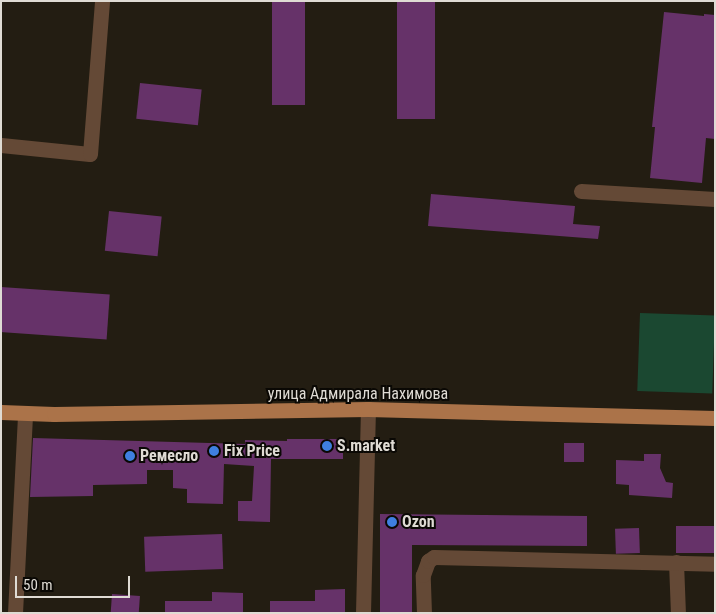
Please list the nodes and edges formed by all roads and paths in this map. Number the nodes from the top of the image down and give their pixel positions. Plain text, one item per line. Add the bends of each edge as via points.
1 (102, 1) edge
2 (1, 145) edge
3 (581, 191) dead end
4 (715, 199) edge
5 (368, 409) junction
6 (1, 412) edge
7 (25, 413) junction
8 (715, 418) edge
9 (676, 562) junction
10 (715, 564) edge
11 (15, 613) edge
12 (363, 613) edge
13 (424, 613) edge
14 (678, 613) edge

1 - 2 street via 90,154
3 - 4 street
5 - 7 main road, улица Адмирала Нахимова
5 - 8 main road, улица Адмирала Нахимова
5 - 12 street
6 - 7 main road, улица Адмирала Нахимова
7 - 11 street
9 - 10 street
9 - 13 street via 434,557 428,561 423,574
9 - 14 street

